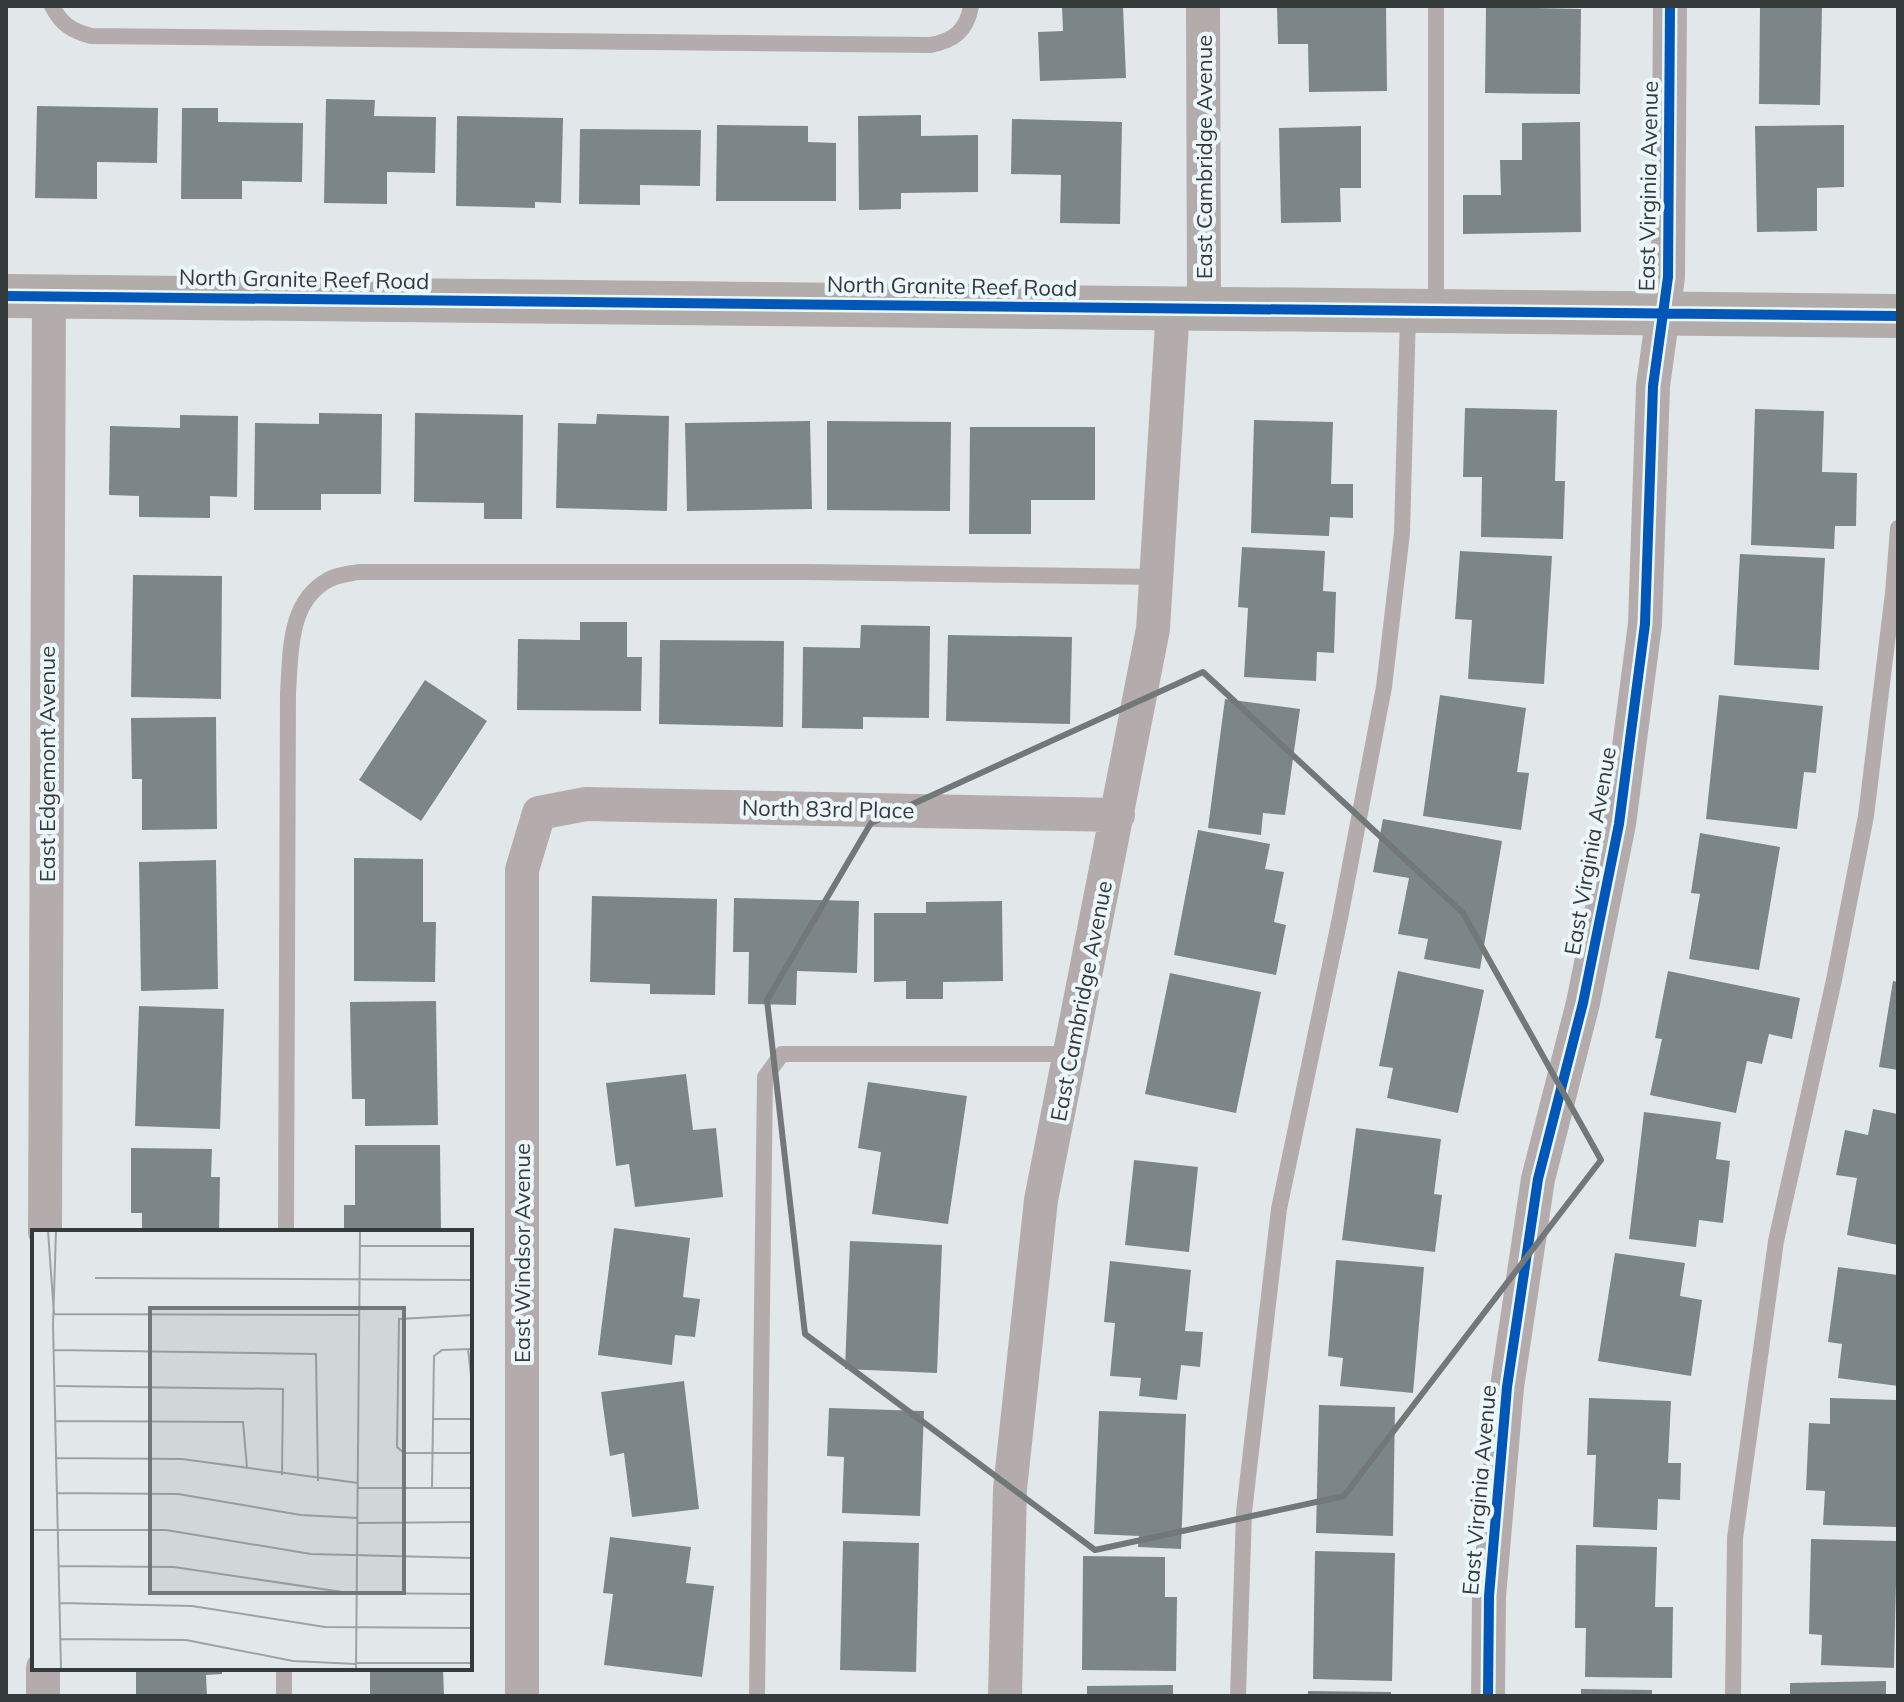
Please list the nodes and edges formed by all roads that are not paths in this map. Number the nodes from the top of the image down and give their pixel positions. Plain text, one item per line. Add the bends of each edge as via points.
1 (52, 6) edge
2 (971, 6) edge
3 (1203, 6) edge
4 (1436, 6) edge
5 (1670, 6) edge
6 (6, 296) edge
7 (49, 297) junction
8 (1188, 308) junction
9 (1422, 310) junction
10 (1665, 313) junction
11 (1898, 316) edge
12 (1898, 528) edge
13 (1157, 577) junction
14 (539, 813) joint
15 (1118, 815) junction
16 (1070, 1054) junction
17 (45, 1230) edge
18 (286, 1230) edge
19 (43, 1670) edge
20 (284, 1670) edge
21 (43, 1696) edge
22 (284, 1696) edge
23 (522, 1696) edge
24 (757, 1696) edge
25 (1005, 1696) edge
26 (1238, 1696) edge
27 (1488, 1696) edge
28 (1733, 1696) edge

1 - 2 lane via 72,31 91,36 930,45 961,32
3 - 8 street, East Cambridge Avenue
4 - 9 lane
5 - 10 street, East Virginia Avenue
6 - 7 street, North Granite Reef Road
7 - 8 street, North Granite Reef Road
7 - 17 street, East Edgemont Avenue
8 - 9 street, North Granite Reef Road
8 - 13 street, East Cambridge Avenue
9 - 10 street, North Granite Reef Road
9 - 26 lane via 1384,687 1279,1209 1244,1512
10 - 11 street, North Granite Reef Road
10 - 27 street, East Virginia Avenue via 1653,386 1645,624 1619,824 1583,1003 1538,1179 1507,1387 1489,1596
12 - 28 lane via 1866,816 1776,1241 1735,1538
13 - 15 street, East Cambridge Avenue via 1153,629
13 - 18 lane via 358,572 331,578 310,592 293,626 288,692
14 - 15 street, North 83rd Place via 586,804
14 - 23 street, East Windsor Avenue via 522,870
15 - 16 street, East Cambridge Avenue
16 - 24 lane via 782,1054 765,1077
16 - 25 street, East Cambridge Avenue via 1041,1200 1010,1489
19 - 21 street
20 - 22 lane

